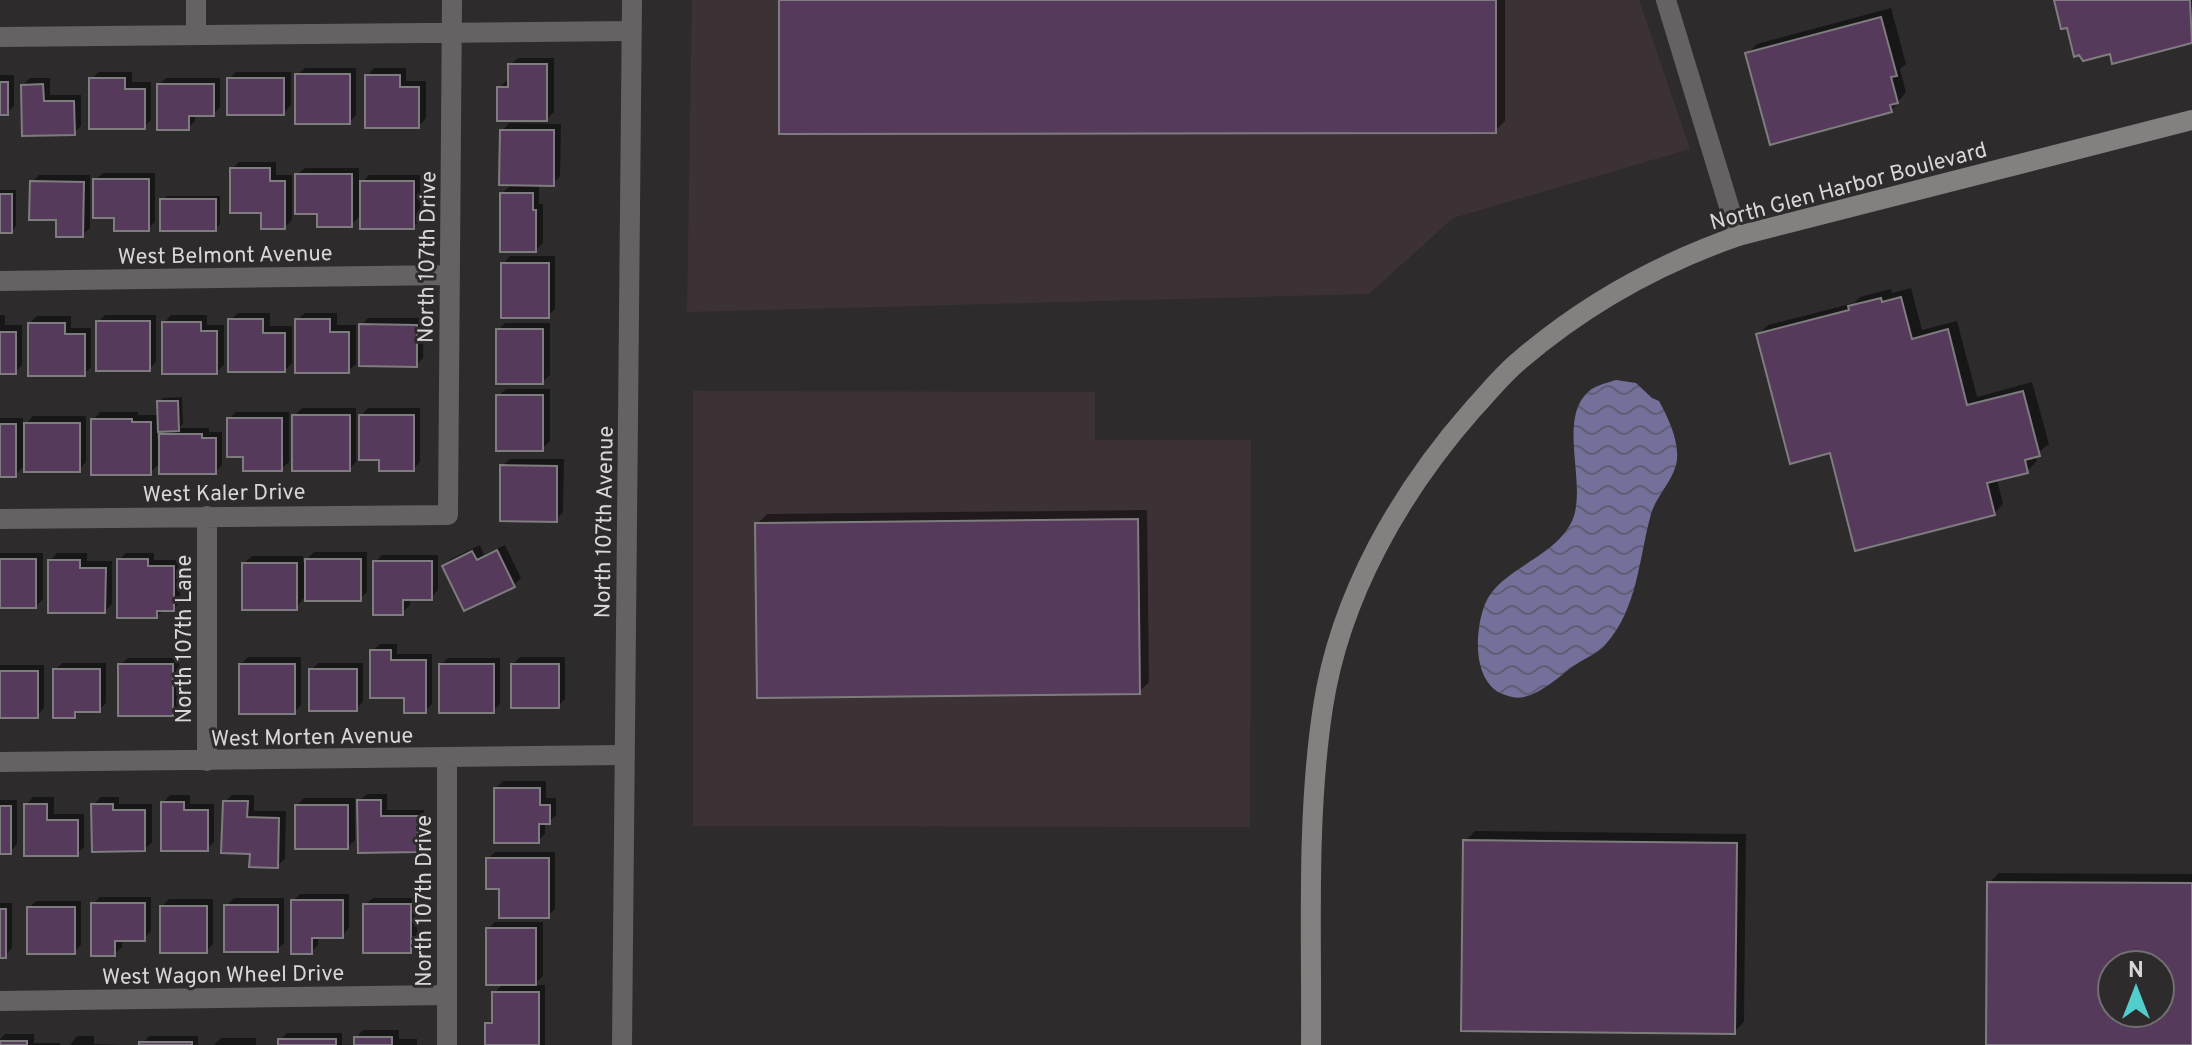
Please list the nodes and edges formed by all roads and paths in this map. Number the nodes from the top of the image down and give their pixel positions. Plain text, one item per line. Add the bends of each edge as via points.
1 (196, 0) edge
2 (452, 0) edge
3 (632, 0) edge
4 (1666, 0) edge
5 (631, 31) junction
6 (452, 32) junction
7 (196, 34) junction
8 (0, 37) edge
9 (2192, 120) edge
10 (1738, 236) junction
11 (450, 275) junction
12 (0, 281) edge
13 (448, 515) joint
14 (207, 516) junction
15 (0, 519) edge
16 (624, 755) junction
17 (447, 758) junction
18 (207, 761) junction
19 (0, 762) edge
20 (447, 995) junction
21 (0, 1001) edge
22 (447, 1045) edge
23 (622, 1045) edge
24 (1311, 1045) edge

1 - 7 street
2 - 6 street, North 107th Drive
3 - 5 street, North 107th Avenue
4 - 10 street
5 - 6 street
5 - 16 street, North 107th Avenue
6 - 7 street
6 - 11 street, North 107th Drive
7 - 8 street
9 - 10 main road, North Glen Harbor Boulevard
10 - 24 main road, North Glen Harbor Boulevard via 1627,284 1518,361 1455,430 1412,487 1379,545 1355,594 1323,705 1313,826
11 - 12 street, West Belmont Avenue
11 - 13 street, North 107th Drive
13 - 14 street, West Kaler Drive
14 - 15 street, West Kaler Drive
14 - 18 street, North 107th Lane
16 - 17 street, West Morten Avenue
16 - 23 street, North 107th Avenue
17 - 18 street, West Morten Avenue
17 - 20 street, North 107th Drive
18 - 19 street, West Morten Avenue
20 - 21 street, West Wagon Wheel Drive
20 - 22 street, North 107th Drive

